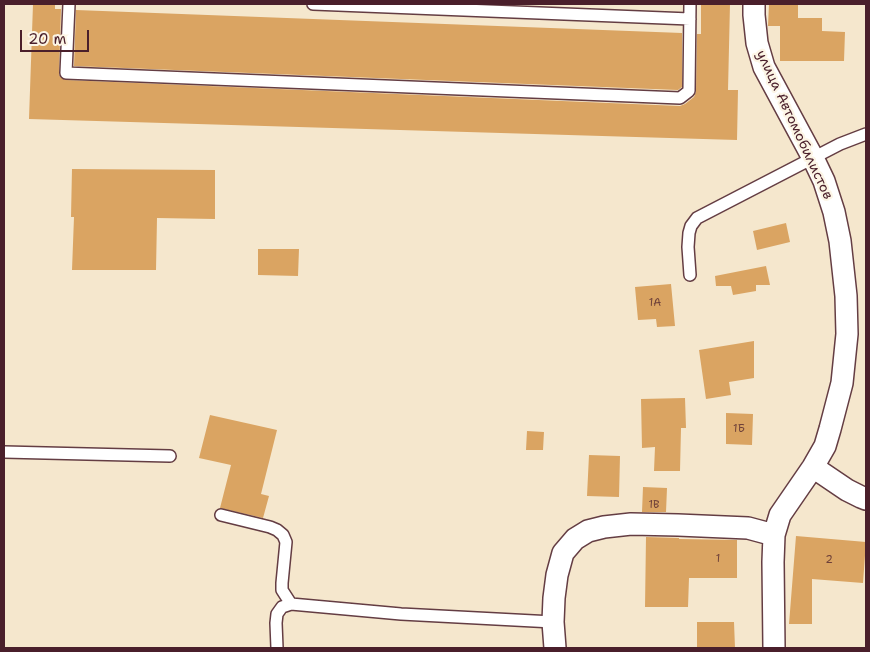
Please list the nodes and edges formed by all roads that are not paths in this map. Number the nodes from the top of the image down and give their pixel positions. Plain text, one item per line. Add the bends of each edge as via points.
1 (69, 4) edge
2 (313, 4) edge
3 (690, 4) edge
4 (754, 4) edge
5 (690, 19) junction
6 (866, 134) edge
7 (813, 158) junction
8 (690, 275) dead end
9 (4, 452) edge
10 (170, 456) dead end
11 (813, 467) junction
12 (866, 499) edge
13 (221, 515) dead end
14 (774, 535) junction
15 (291, 604) junction
16 (553, 622) junction
17 (277, 648) edge
18 (555, 648) edge
19 (774, 648) edge

1 - 5 lane via 66,73 680,98 689,91
2 - 5 lane
3 - 5 lane
4 - 7 street, улица Автомобилистов via 757,44 764,67
6 - 7 lane
7 - 8 lane via 697,218 689,233
7 - 11 street, улица Автомобилистов via 834,212 846,296 842,383 825,446
9 - 10 lane
11 - 12 street
11 - 14 street, улица Автомобилистов via 780,515
13 - 15 lane via 270,527 283,535 286,542 282,590
14 - 16 street via 748,528 678,524 631,524 588,531 564,553 557,575
14 - 19 street, улица Автомобилистов
15 - 16 lane
15 - 17 lane via 282,607 278,614
16 - 18 street

